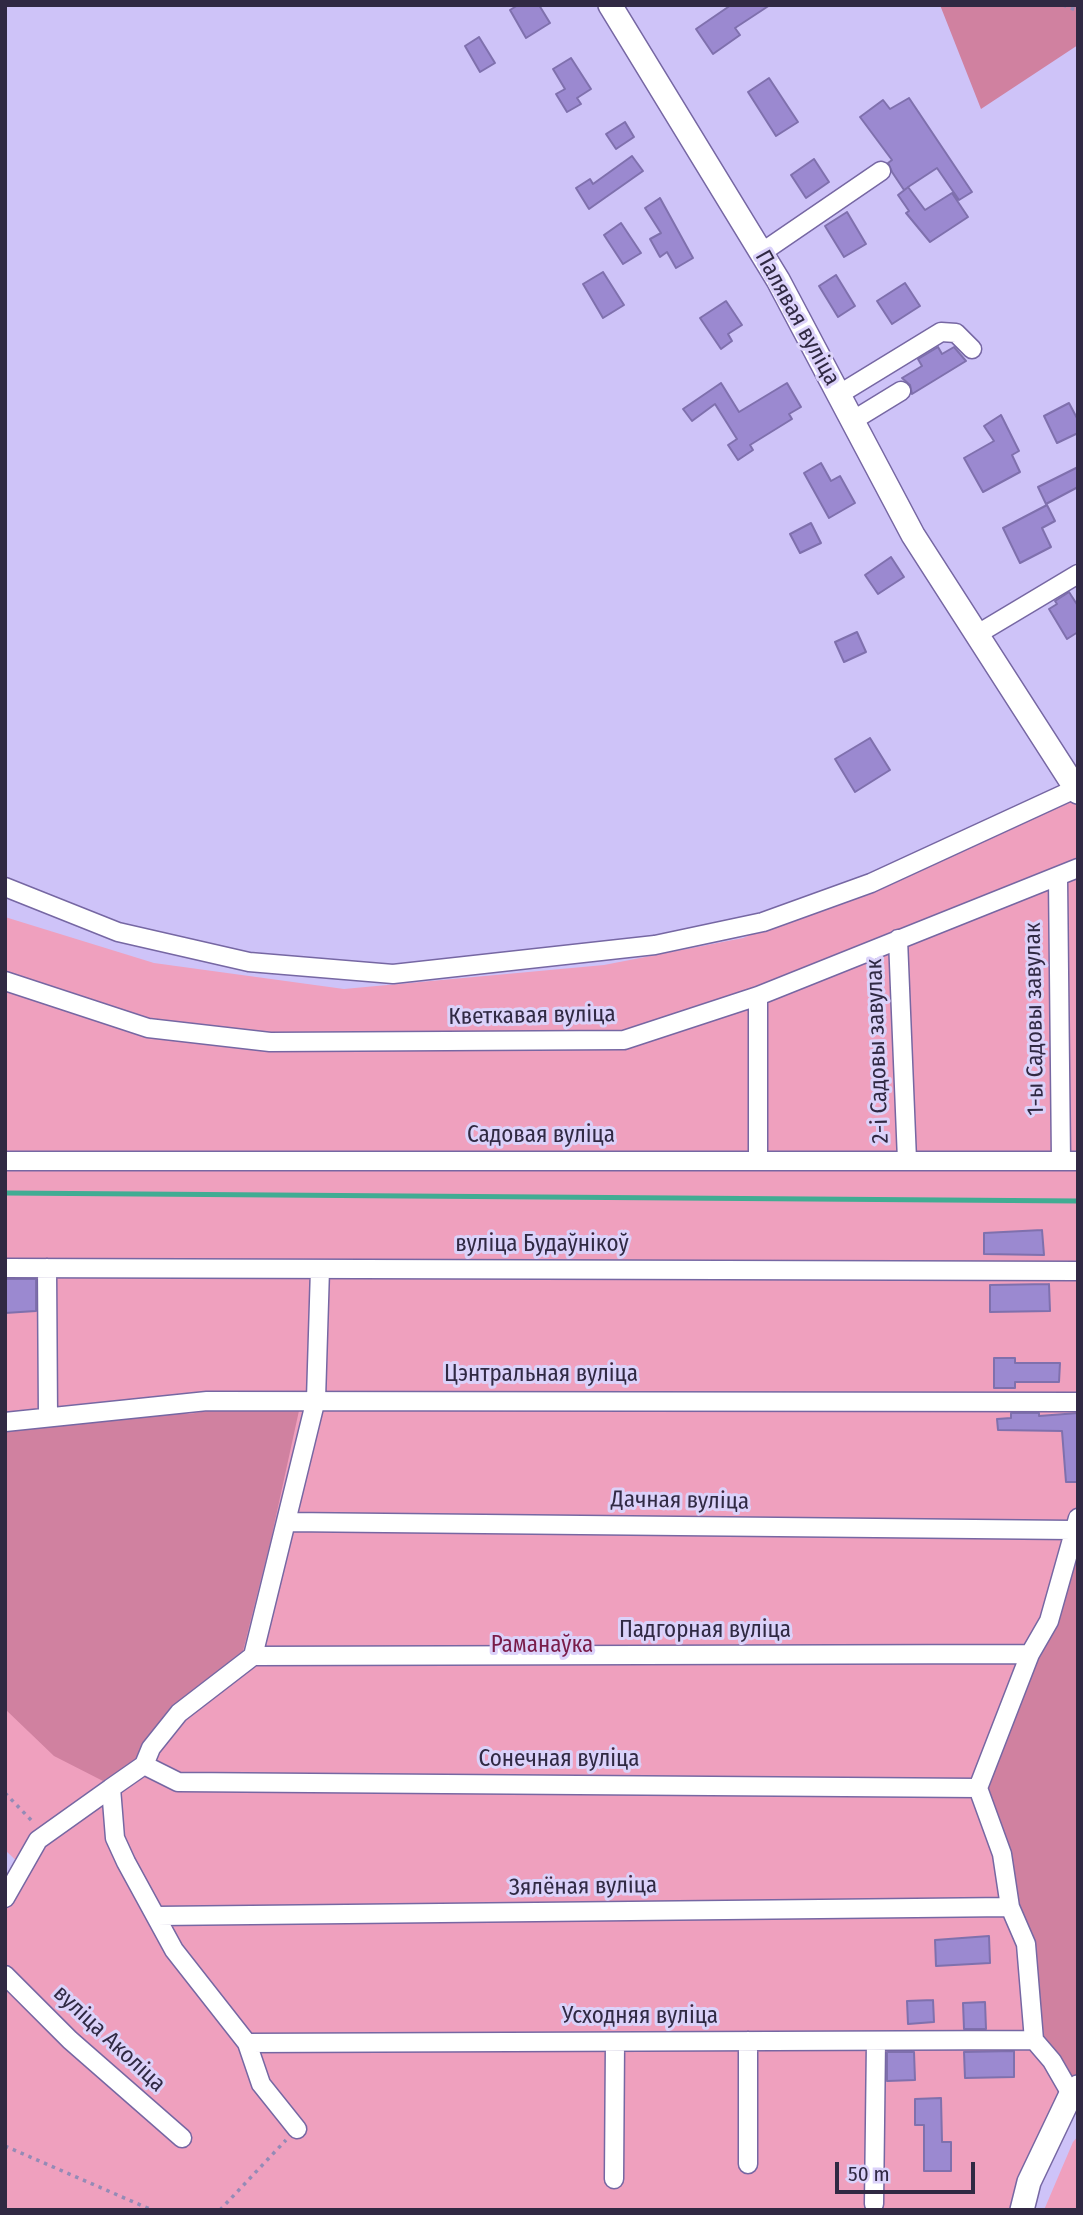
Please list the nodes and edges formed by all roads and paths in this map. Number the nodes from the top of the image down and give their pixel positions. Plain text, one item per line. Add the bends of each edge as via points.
1 (610, 5) edge
2 (1063, 5) edge
3 (1078, 11) edge
4 (881, 171) dead end
5 (761, 253) junction
6 (972, 349) dead end
7 (901, 391) dead end
8 (838, 395) junction
9 (852, 421) junction
10 (1078, 574) edge
11 (976, 635) junction
12 (1077, 791) edge
13 (1078, 868) edge
14 (1058, 877) junction
15 (5, 887) edge
16 (898, 939) junction
17 (6, 982) edge
18 (758, 996) junction
19 (758, 1160) junction
20 (906, 1160) junction
21 (5, 1161) edge
22 (1069, 1161) edge
23 (5, 1268) edge
24 (47, 1268) junction
25 (320, 1269) junction
26 (1078, 1271) edge
27 (316, 1399) junction
28 (1078, 1402) edge
29 (48, 1418) junction
30 (5, 1422) edge
31 (287, 1522) junction
32 (1075, 1524) edge
33 (1030, 1654) junction
34 (253, 1656) junction
35 (144, 1765) junction
36 (111, 1788) junction
37 (978, 1788) junction
38 (5, 1793) edge
39 (45, 1835) junction
40 (5, 1898) edge
41 (1010, 1907) junction
42 (157, 1916) junction
43 (5, 1975) edge
44 (876, 2040) junction
45 (1034, 2040) junction
46 (748, 2041) junction
47 (615, 2042) junction
48 (247, 2043) junction
49 (1075, 2091) edge
50 (298, 2129) joint
51 (182, 2138) dead end
52 (5, 2146) edge
53 (748, 2164) dead end
54 (614, 2179) dead end
55 (874, 2204) dead end
56 (152, 2210) edge
57 (220, 2210) edge
58 (1022, 2210) edge

1 - 5 main road, Палявая вуліца
2 - 3 path
4 - 5 street
5 - 8 main road, Палявая вуліца
6 - 8 street via 956,333 941,332
7 - 9 street
8 - 9 main road, Палявая вуліца
9 - 11 main road, Палявая вуліца via 913,535
10 - 11 street
11 - 12 main road, Палявая вуліца
12 - 15 street via 871,883 763,922 655,945 393,974 249,962 118,932
13 - 14 street, Кветкавая вуліца
14 - 16 street, Кветкавая вуліца
14 - 22 street, 1-ы Садовы завулак
16 - 18 street, Кветкавая вуліца
16 - 20 street, 2-і Садовы завулак
17 - 18 street, Кветкавая вуліца via 148,1028 270,1042 624,1040
18 - 19 street
19 - 20 street, Садовая вуліца
19 - 21 street, Садовая вуліца
20 - 22 street, Садовая вуліца
23 - 24 street, вуліца Будаўнікоў
24 - 25 street, вуліца Будаўнікоў
24 - 29 street
25 - 26 street, вуліца Будаўнікоў
25 - 27 street
27 - 28 street, Цэнтральная вуліца
27 - 29 street, Цэнтральная вуліца via 207,1401
27 - 31 street
29 - 30 street, Цэнтральная вуліца
31 - 32 street, Дачная вуліца
31 - 34 street
32 - 33 street via 1049,1621
33 - 34 street, Падгорная вуліца
33 - 37 street
34 - 35 street via 179,1713 151,1748
35 - 36 street
35 - 37 street, Сонечная вуліца via 178,1782
36 - 39 street
36 - 42 street via 115,1838
37 - 41 street via 1002,1854
38 - 39 path
39 - 40 street
41 - 42 street, Зялёная вуліца
41 - 45 street via 1026,1944
42 - 48 street via 174,1950
43 - 51 street, вуліца Аколіца via 70,2040
44 - 45 street, Усходняя вуліца
44 - 46 street, Усходняя вуліца
44 - 55 street
45 - 49 street
46 - 47 street, Усходняя вуліца
46 - 53 street
47 - 48 street, Усходняя вуліца
47 - 54 street
48 - 50 street via 261,2084
49 - 58 main road via 1029,2182
50 - 57 path
52 - 56 path

